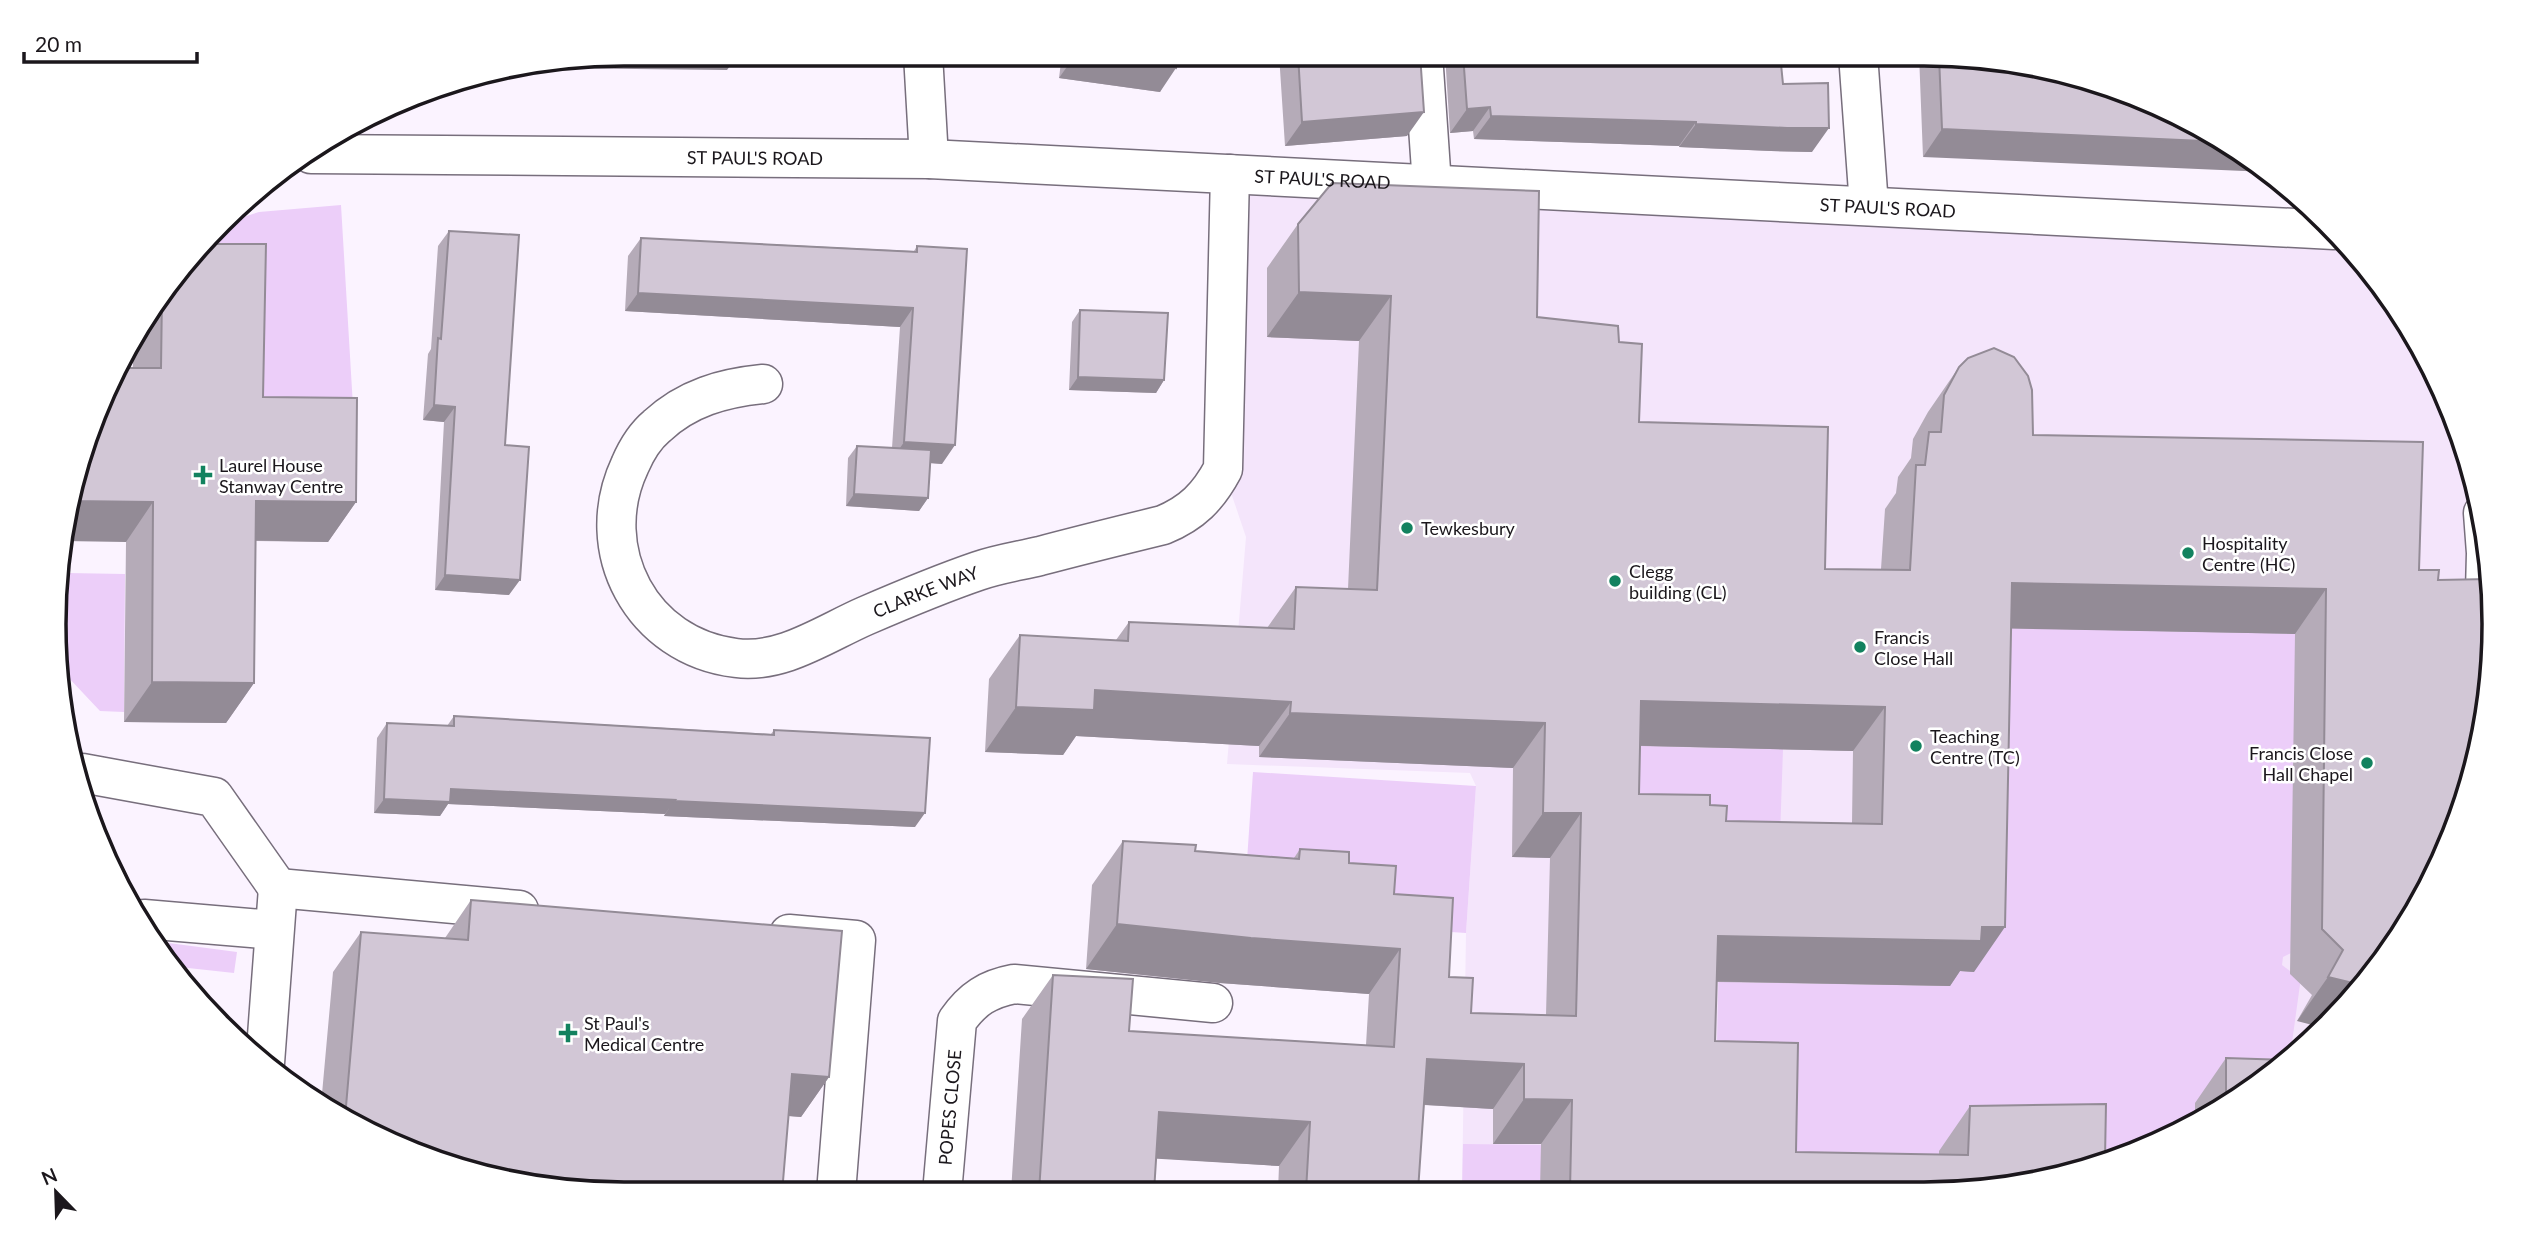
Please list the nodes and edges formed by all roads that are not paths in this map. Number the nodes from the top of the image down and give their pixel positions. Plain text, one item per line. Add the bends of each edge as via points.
1 (924, 66) edge
2 (1424, 66) edge
3 (1859, 66) edge
4 (324, 154) edge
5 (929, 159) junction
6 (1230, 174) junction
7 (1432, 185) junction
8 (1869, 206) junction
9 (2311, 224) edge
10 (763, 384) dead end
11 (87, 774) edge
12 (278, 888) junction
13 (553, 913) edge
14 (151, 920) edge
15 (274, 930) junction
16 (759, 931) edge
17 (1213, 1003) dead end
18 (266, 1051) edge
19 (837, 1182) edge
20 (943, 1182) edge

1 - 5 street
2 - 7 street
3 - 8 street
4 - 5 street, ST PAUL'S ROAD
5 - 6 street, ST PAUL'S ROAD
6 - 7 street, ST PAUL'S ROAD
6 - 10 street, CLARKE WAY via 1223,469 1213,488 1182,517 980,570 866,615 789,652 738,659 709,653 658,623 638,600 624,573 616,542 622,480 656,427 681,407 734,387
7 - 8 street, ST PAUL'S ROAD
8 - 9 street, ST PAUL'S ROAD
11 - 12 street via 215,797
12 - 13 street
12 - 15 street
14 - 15 street
15 - 18 street
16 - 19 street via 856,940
17 - 20 street, POPES CLOSE via 1014,984 980,995 957,1021

